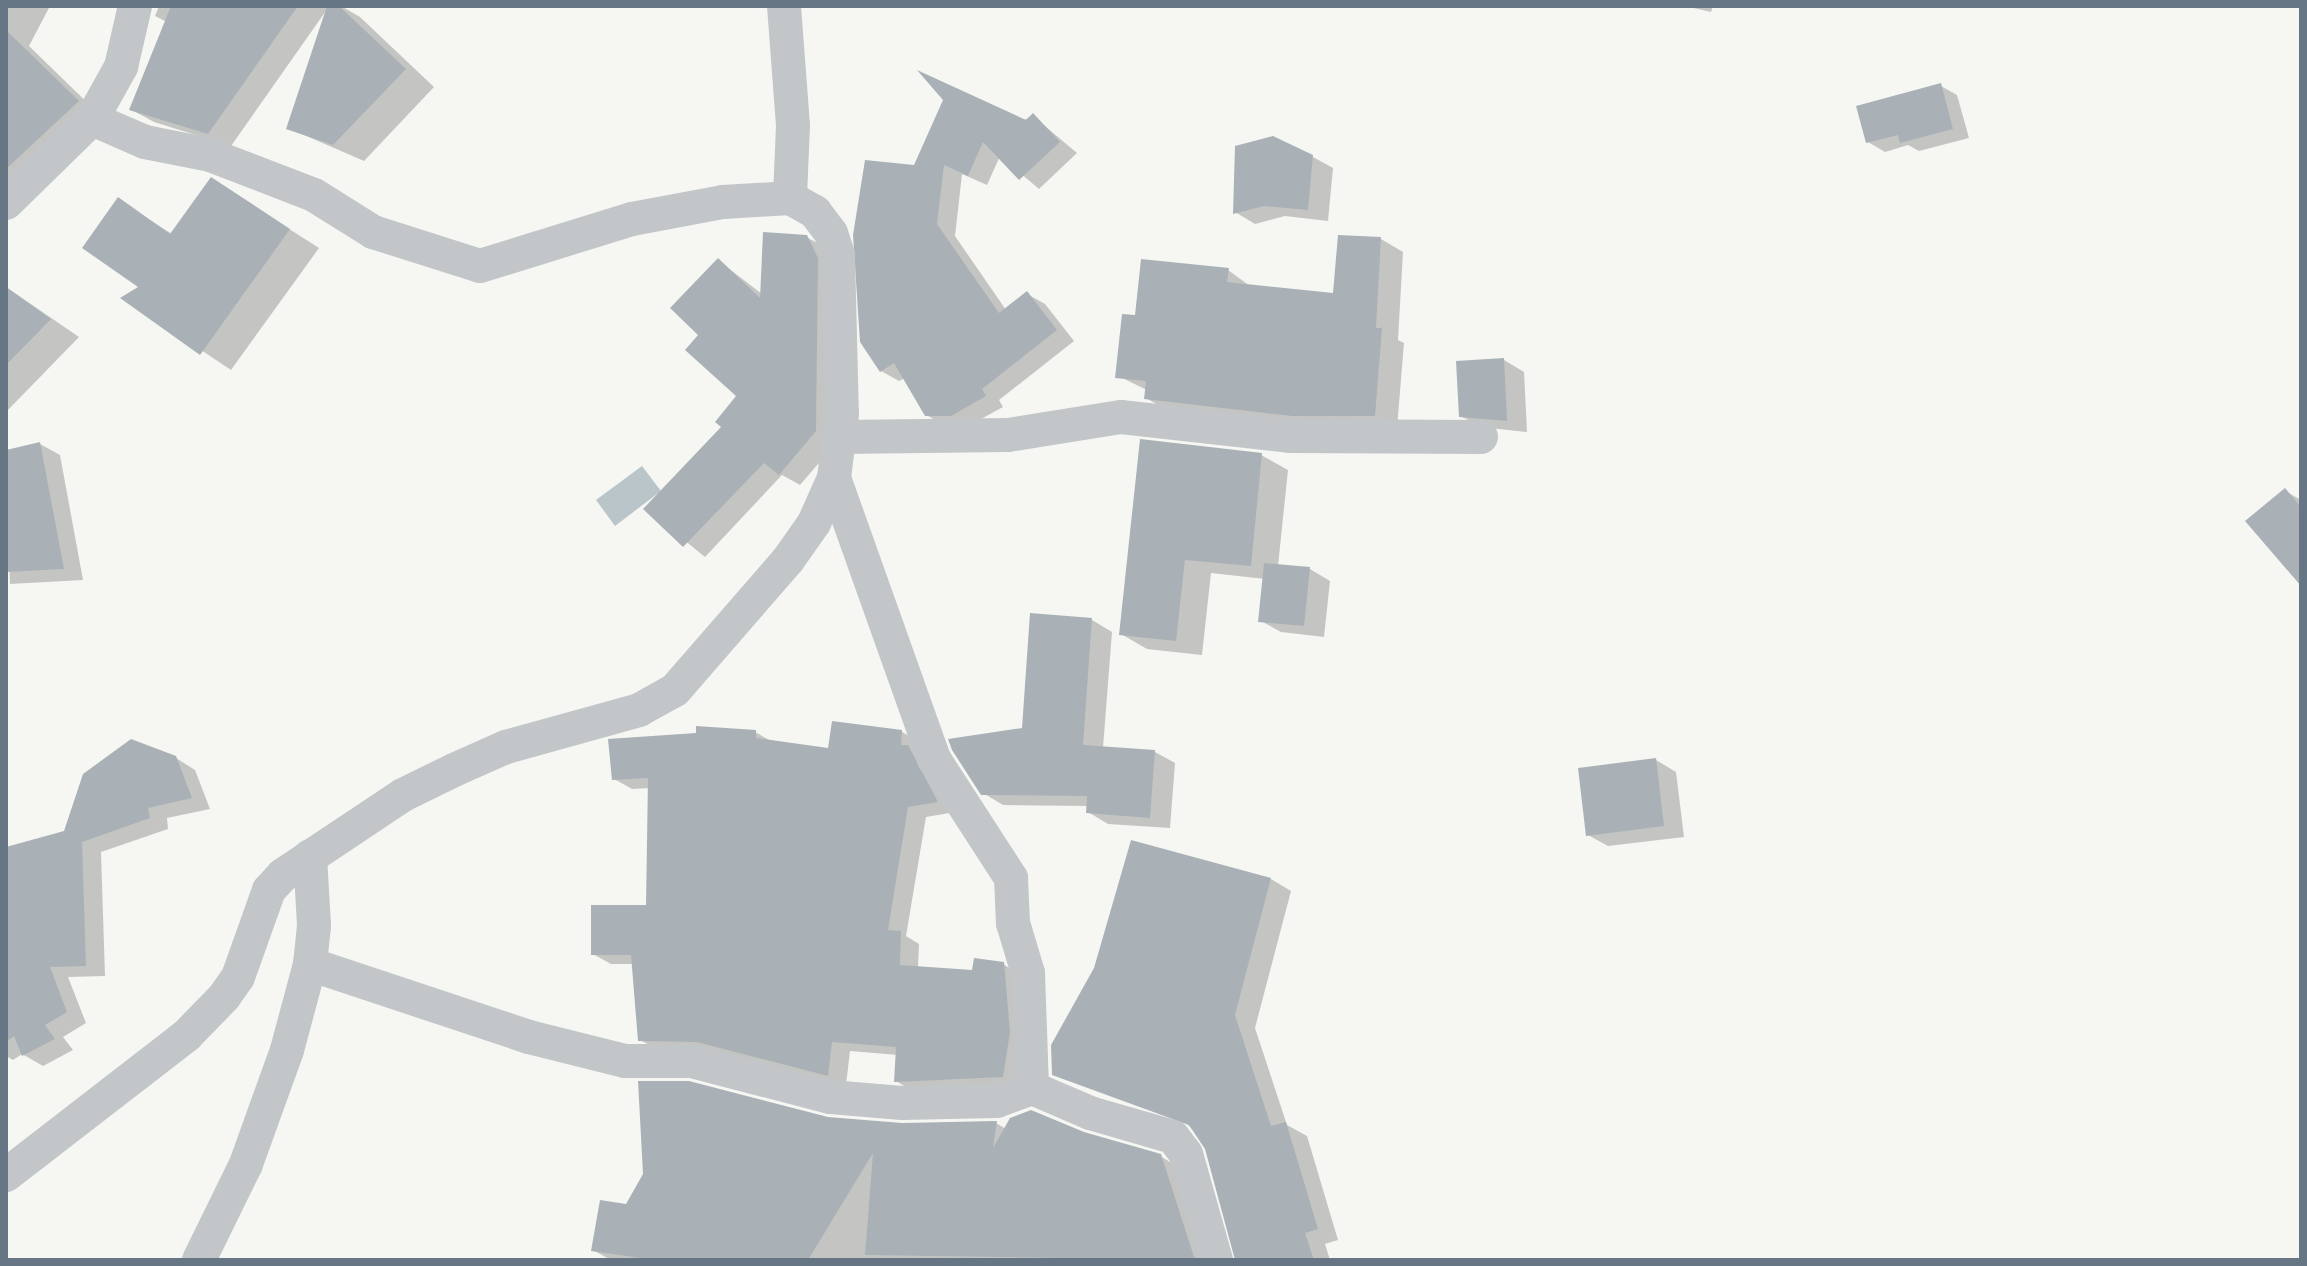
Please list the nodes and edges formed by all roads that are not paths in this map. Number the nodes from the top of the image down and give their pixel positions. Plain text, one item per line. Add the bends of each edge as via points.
1 (135, 6) edge
2 (784, 6) edge
3 (92, 119) junction
4 (790, 198) junction
5 (6, 203) edge
6 (840, 437) junction
7 (1481, 437) dead end
8 (834, 478) junction
9 (310, 856) junction
10 (310, 964) junction
11 (1032, 1088) junction
12 (6, 1175) edge
13 (199, 1260) edge
14 (1216, 1260) edge

1 - 3 street via 121,67
2 - 4 street via 793,125
3 - 4 street via 145,142 210,155 314,195 373,232 480,266 632,219 723,202
3 - 5 street
4 - 6 street via 824,222 838,255
6 - 7 street via 1008,435 1121,417 1291,436
6 - 8 street
8 - 9 street via 814,523 788,560 675,690 639,710 506,747 454,770 403,795
8 - 11 street via 889,619 901,675 934,759 1011,878 1013,923 1028,973
9 - 10 street
9 - 12 street via 269,890 238,977 224,997 187,1035
10 - 11 street via 529,1037 625,1061 692,1061 830,1097 887,1103 997,1101
10 - 13 street via 269,1106
11 - 14 street via 1090,1113 1173,1137 1186,1154

